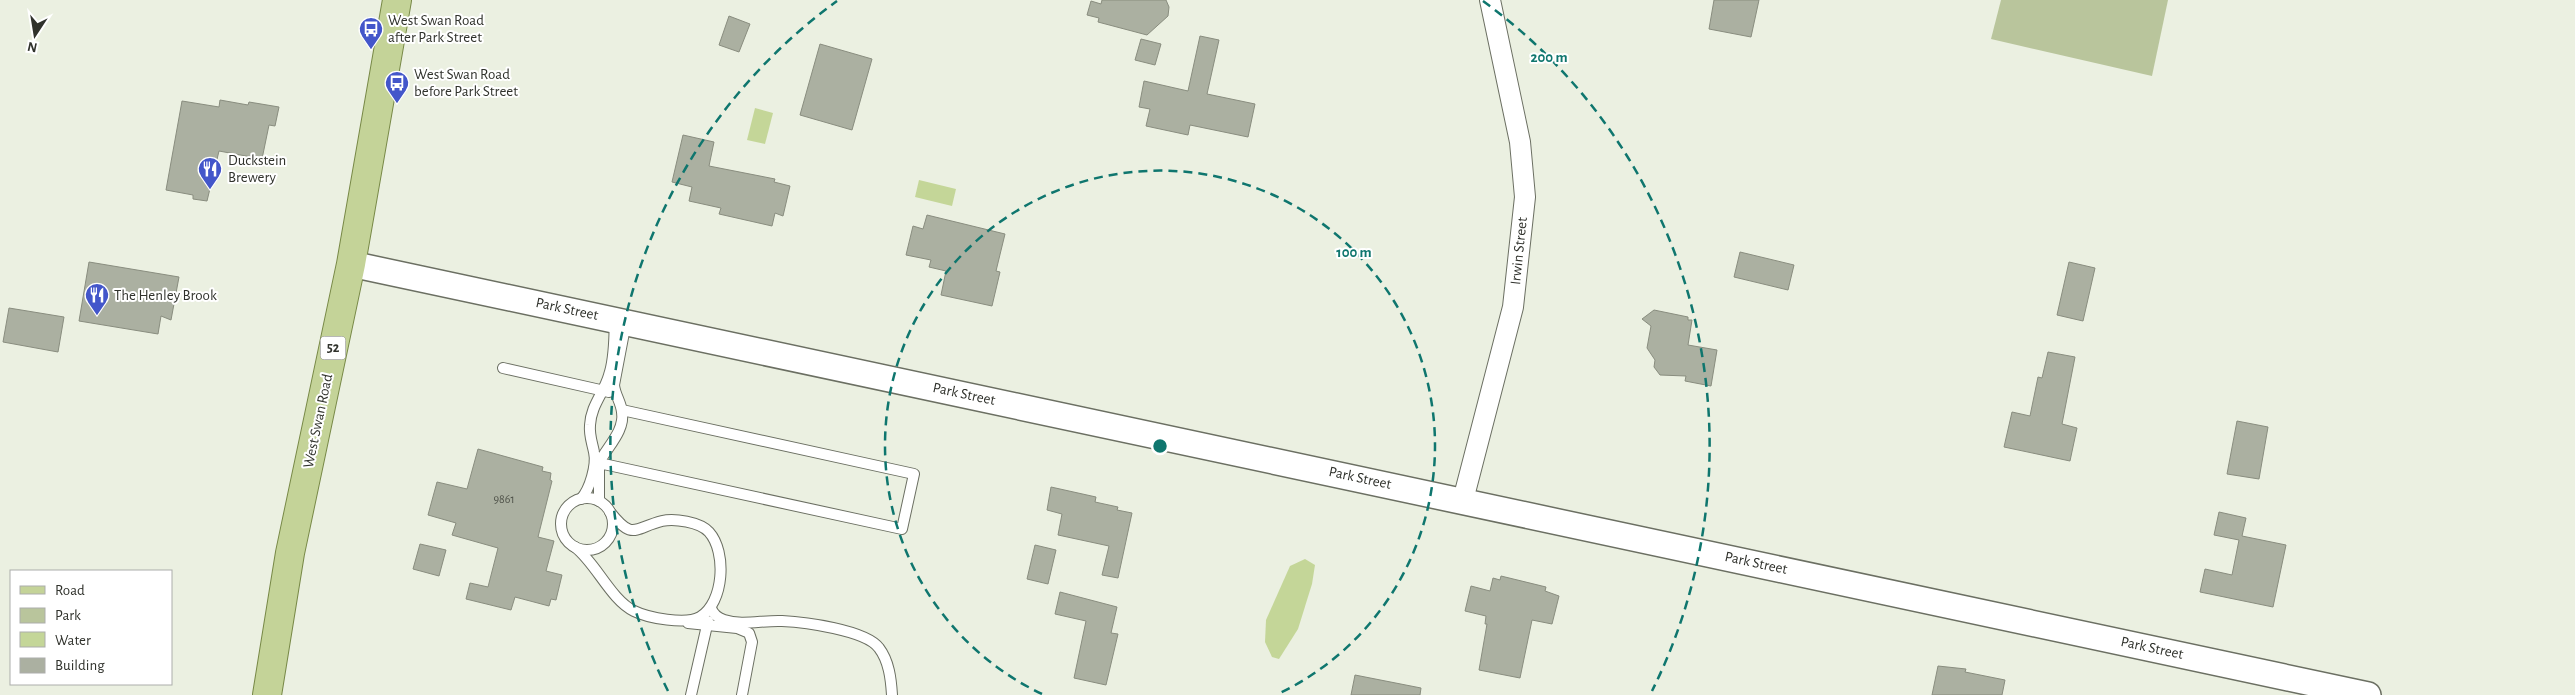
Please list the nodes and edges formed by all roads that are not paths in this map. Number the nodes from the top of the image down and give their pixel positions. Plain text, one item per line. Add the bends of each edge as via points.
1 (397, 0) edge
2 (1490, 0) edge
3 (351, 264) junction
4 (621, 321) junction
5 (503, 368) dead end
6 (603, 391) junction
7 (614, 393) junction
8 (622, 410) junction
9 (596, 462) junction
10 (581, 499) junction
11 (1462, 500) junction
12 (599, 501) junction
13 (610, 512) junction
14 (575, 547) junction
15 (711, 608) junction
16 (680, 622) junction
17 (706, 626) junction
18 (267, 695) edge
19 (691, 695) edge
20 (742, 695) edge
21 (892, 695) edge
22 (2368, 695) edge

1 - 3 main road, West Swan Road / 52
2 - 11 street, Irwin Street via 1520,142 1525,197 1513,306
3 - 4 street, Park Street
3 - 18 main road, West Swan Road / 52 via 290,553
4 - 6 lane
4 - 7 lane
4 - 11 street, Park Street
5 - 6 lane
6 - 7 lane
6 - 9 lane via 595,403 590,424
7 - 8 lane
8 - 9 lane via 620,429
8 - 9 lane via 914,474 902,529
9 - 10 lane via 587,492
9 - 12 lane via 601,483
10 - 12 lane
10 - 14 lane via 566,508 561,525 568,542
11 - 22 street, Park Street
12 - 13 lane
13 - 14 lane via 613,523 607,540 592,549
13 - 15 lane via 620,525 630,530 641,530 668,520 707,529 716,541 722,567
14 - 16 lane via 621,602 633,611
15 - 16 lane via 700,617
15 - 17 lane
15 - 21 lane via 719,617 730,621 782,621 867,637 885,658
16 - 17 lane
17 - 19 lane
17 - 20 lane via 745,630 751,637

